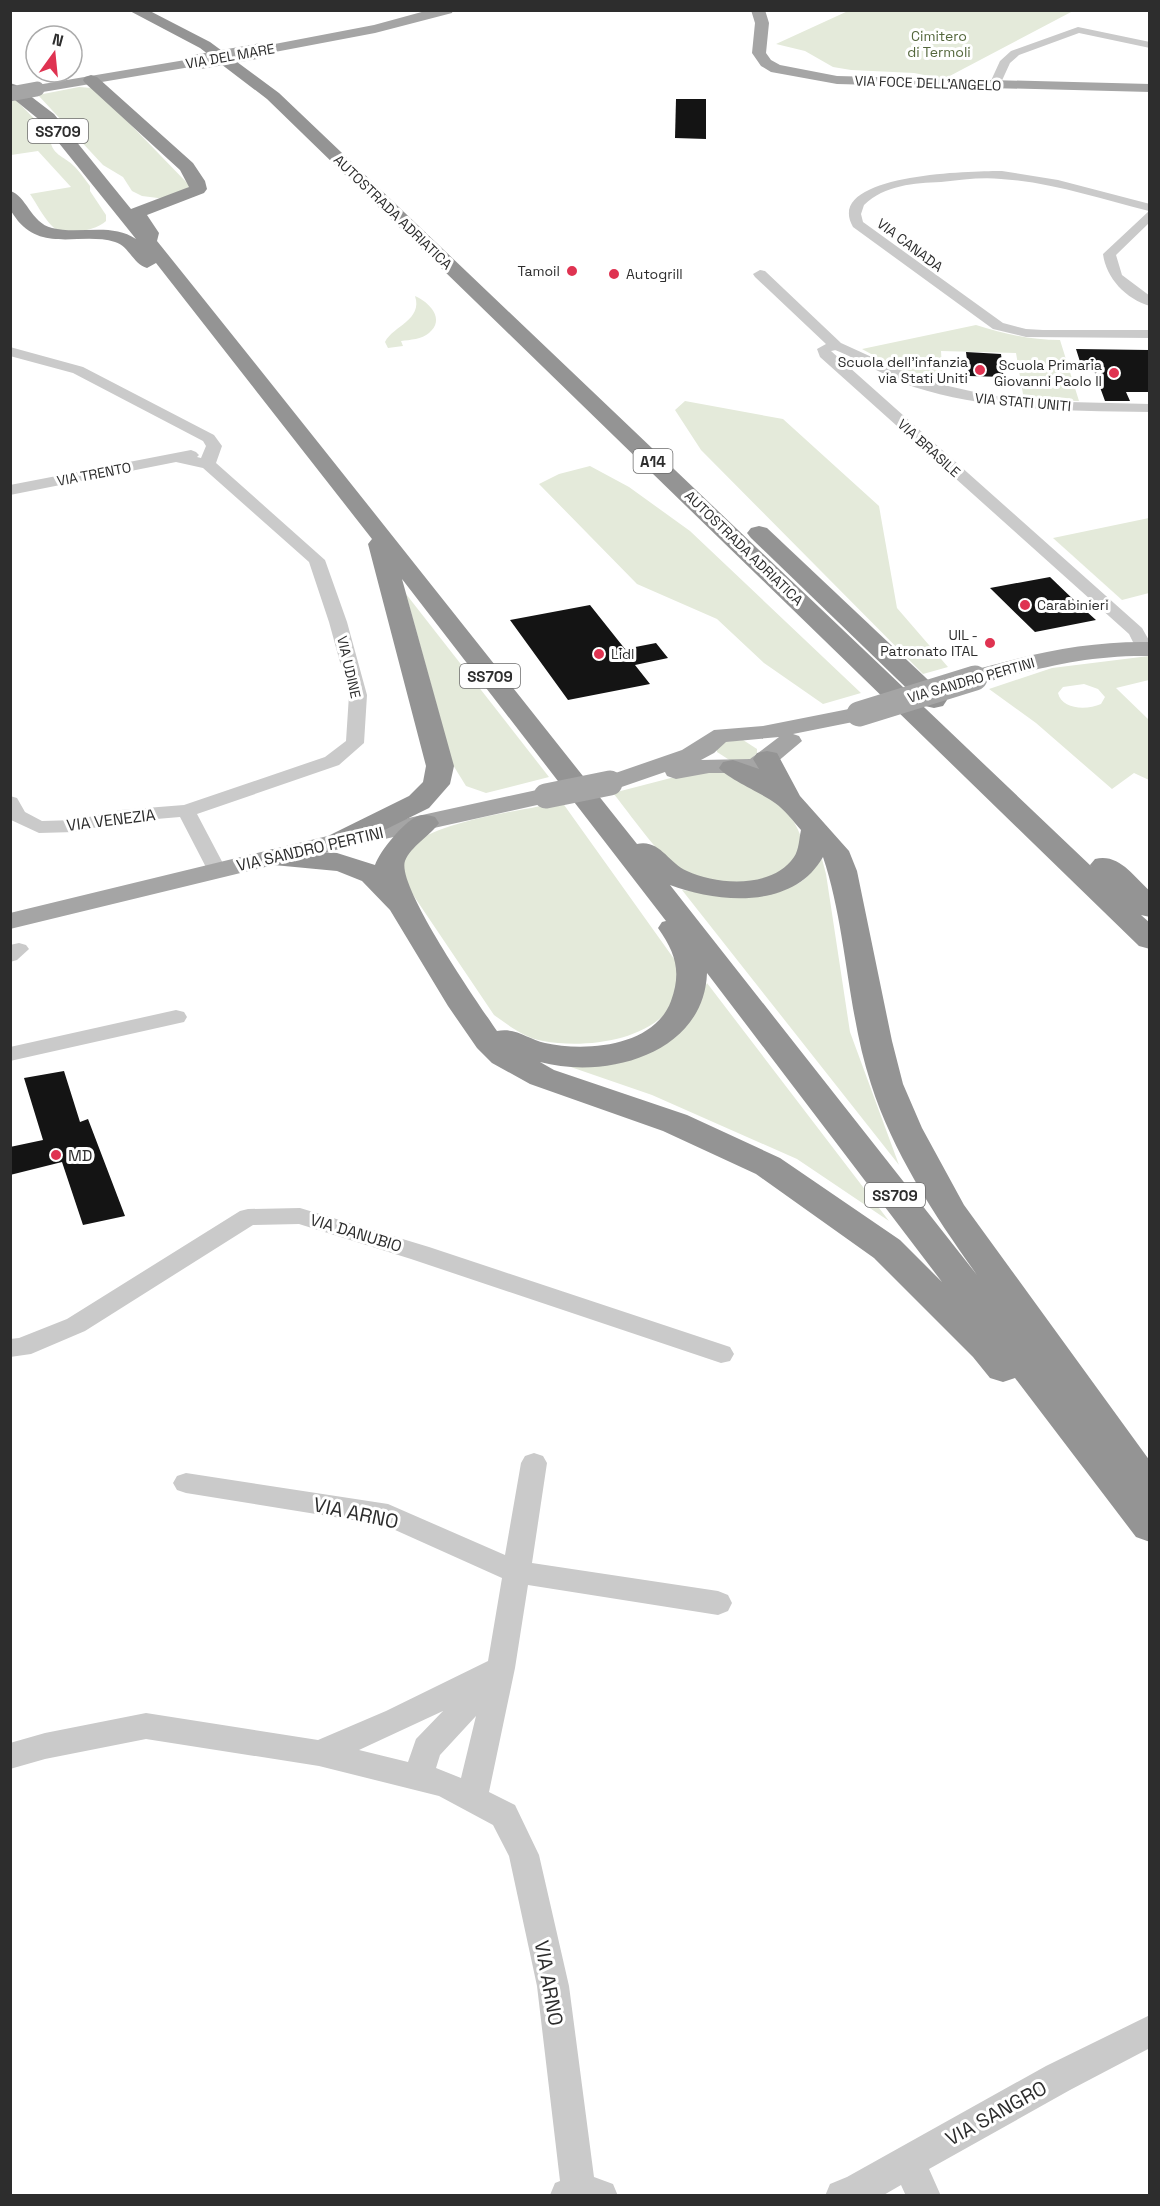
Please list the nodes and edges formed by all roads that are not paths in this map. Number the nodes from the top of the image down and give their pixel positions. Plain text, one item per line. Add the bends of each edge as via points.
1 (135, 10) edge
2 (157, 10) edge
3 (447, 10) edge
4 (758, 10) edge
5 (1149, 45) edge
6 (91, 80) junction
7 (995, 85) junction
8 (10, 88) edge
9 (1149, 88) edge
10 (10, 94) edge
11 (99, 180) junction
12 (10, 196) edge
13 (167, 201) junction
14 (1149, 208) edge
15 (1149, 215) edge
16 (1149, 230) edge
17 (84, 235) junction
18 (147, 242) junction
19 (173, 274) junction
20 (760, 274) dead end
21 (1149, 293) edge
22 (1149, 302) edge
23 (1149, 334) edge
24 (836, 346) junction
25 (10, 351) edge
26 (1149, 408) edge
27 (210, 457) junction
28 (10, 490) edge
29 (376, 528) junction
30 (1140, 643) edge
31 (856, 714) junction
32 (951, 717) dead end
33 (742, 734) junction
34 (705, 748) junction
35 (768, 757) junction
36 (728, 767) junction
37 (610, 783) junction
38 (788, 799) junction
39 (10, 802) edge
40 (186, 811) junction
41 (605, 822) junction
42 (425, 823) junction
43 (815, 830) junction
44 (380, 832) junction
45 (340, 841) junction
46 (1092, 853) dead end
47 (273, 858) junction
48 (639, 865) junction
49 (218, 871) junction
50 (372, 875) junction
51 (404, 908) junction
52 (1149, 908) edge
53 (10, 921) edge
54 (1149, 940) edge
55 (464, 1006) junction
56 (176, 1017) dead end
57 (10, 1054) edge
58 (10, 1348) edge
59 (721, 1354) dead end
60 (534, 1463) dead end
61 (186, 1483) dead end
62 (1149, 1492) edge
63 (1149, 1526) edge
64 (1149, 1549) edge
65 (516, 1572) junction
66 (718, 1603) dead end
67 (501, 1668) junction
68 (319, 1753) junction
69 (10, 1756) edge
70 (418, 1777) junction
71 (472, 1798) junction
72 (1149, 2031) edge
73 (908, 2162) junction
74 (582, 2194) edge
75 (842, 2196) edge
76 (924, 2196) edge

1 - 54 highway, AUTOSTRADA ADRIATICA / A14 via 205,45 273,96
2 - 32 highway, AUTOSTRADA ADRIATICA / A14 via 222,44 297,98 625,410 807,576
3 - 6 main road, VIA DEL MARE, bridge via 375,29
4 - 7 main road, VIA FOCE DELL'ANGELO via 762,23 759,53 776,69 837,80
5 - 7 street via 1078,30 1015,53 1005,61
6 - 10 main road, VIA DEL MARE, bridge
6 - 13 highway via 187,167 196,181 198,189
7 - 9 main road, VIA FOCE DELL'ANGELO
8 - 11 highway, SS709 via 48,118
11 - 13 highway via 131,200
11 - 17 highway via 94,191 110,219 107,225
11 - 18 highway, SS709
12 - 17 highway via 34,228 57,235
13 - 18 highway via 138,213 150,233
14 - 23 street, VIA CANADA via 1032,179 988,175 917,179 884,186 853,209 857,224 998,326 1043,334
15 - 22 street via 1109,254 1110,268 1119,281
16 - 21 street via 1131,246 1127,264 1135,280
17 - 19 highway via 124,240 154,268
18 - 19 highway, SS709
19 - 29 highway, SS709
20 - 24 street
24 - 26 street, VIA STATI UNITI via 900,378 952,394 1039,406
24 - 30 street, VIA BRASILE via 824,349 837,365
25 - 27 street, VIA UDINE via 78,370 209,438 213,442
27 - 28 street, VIA TRENTO via 177,459
27 - 40 street, VIA UDINE via 317,560 358,695 355,742 332,761
29 - 41 highway, SS709
29 - 45 highway via 440,766 435,784 419,802
30 - 31 main road, VIA SANDRO PERTINI, bridge via 1024,663
31 - 33 main road, VIA SANDRO PERTINI
31 - 35 main road, VIA SANDRO PERTINI via 782,744
33 - 34 main road, VIA SANDRO PERTINI via 715,738
33 - 35 main road via 766,743
34 - 36 main road via 709,758
34 - 37 main road, VIA SANDRO PERTINI
35 - 36 main road, VIA SANDRO PERTINI via 753,766
35 - 38 highway
36 - 37 main road, VIA SANDRO PERTINI via 688,769
36 - 38 highway via 756,778
37 - 42 main road, VIA SANDRO PERTINI, bridge
38 - 43 highway
39 - 40 street, VIA VENEZIA via 18,816 39,827
40 - 49 street
41 - 43 highway via 629,832 659,866 675,877 711,888 741,890 773,883 797,871 810,854
41 - 48 highway, SS709
42 - 44 main road, VIA SANDRO PERTINI
42 - 51 highway via 397,850 390,863
43 - 62 highway via 835,851 842,871 876,1041 887,1084 905,1128 950,1211
44 - 45 main road, VIA SANDRO PERTINI
44 - 50 highway via 366,846 364,856
45 - 47 main road, VIA SANDRO PERTINI
46 - 52 highway
47 - 49 main road, VIA SANDRO PERTINI
47 - 50 highway via 340,864
48 - 55 highway via 646,891 688,949 692,969 692,992 686,1010 671,1026 618,1054 547,1054 508,1040
48 - 63 highway, SS709
49 - 53 main road, VIA SANDRO PERTINI
50 - 51 highway
51 - 55 highway
55 - 64 highway via 503,1056 542,1077 675,1123 768,1166 887,1249 986,1347
56 - 57 street
58 - 59 street, VIA DANUBIO via 22,1347 76,1325 248,1217 300,1216
60 - 65 street
61 - 65 street, VIA ARNO via 388,1515
65 - 66 street, VIA ARNO
65 - 67 street
67 - 68 street
67 - 70 street via 427,1748
67 - 71 street
68 - 69 street, VIA ARNO via 146,1726
68 - 70 street, VIA ARNO
70 - 71 street, VIA ARNO via 445,1784
71 - 74 street, VIA ARNO via 504,1815 524,1855 553,1986 572,2149
72 - 73 street, VIA SANGRO
73 - 75 street, VIA SANGRO
73 - 76 street

